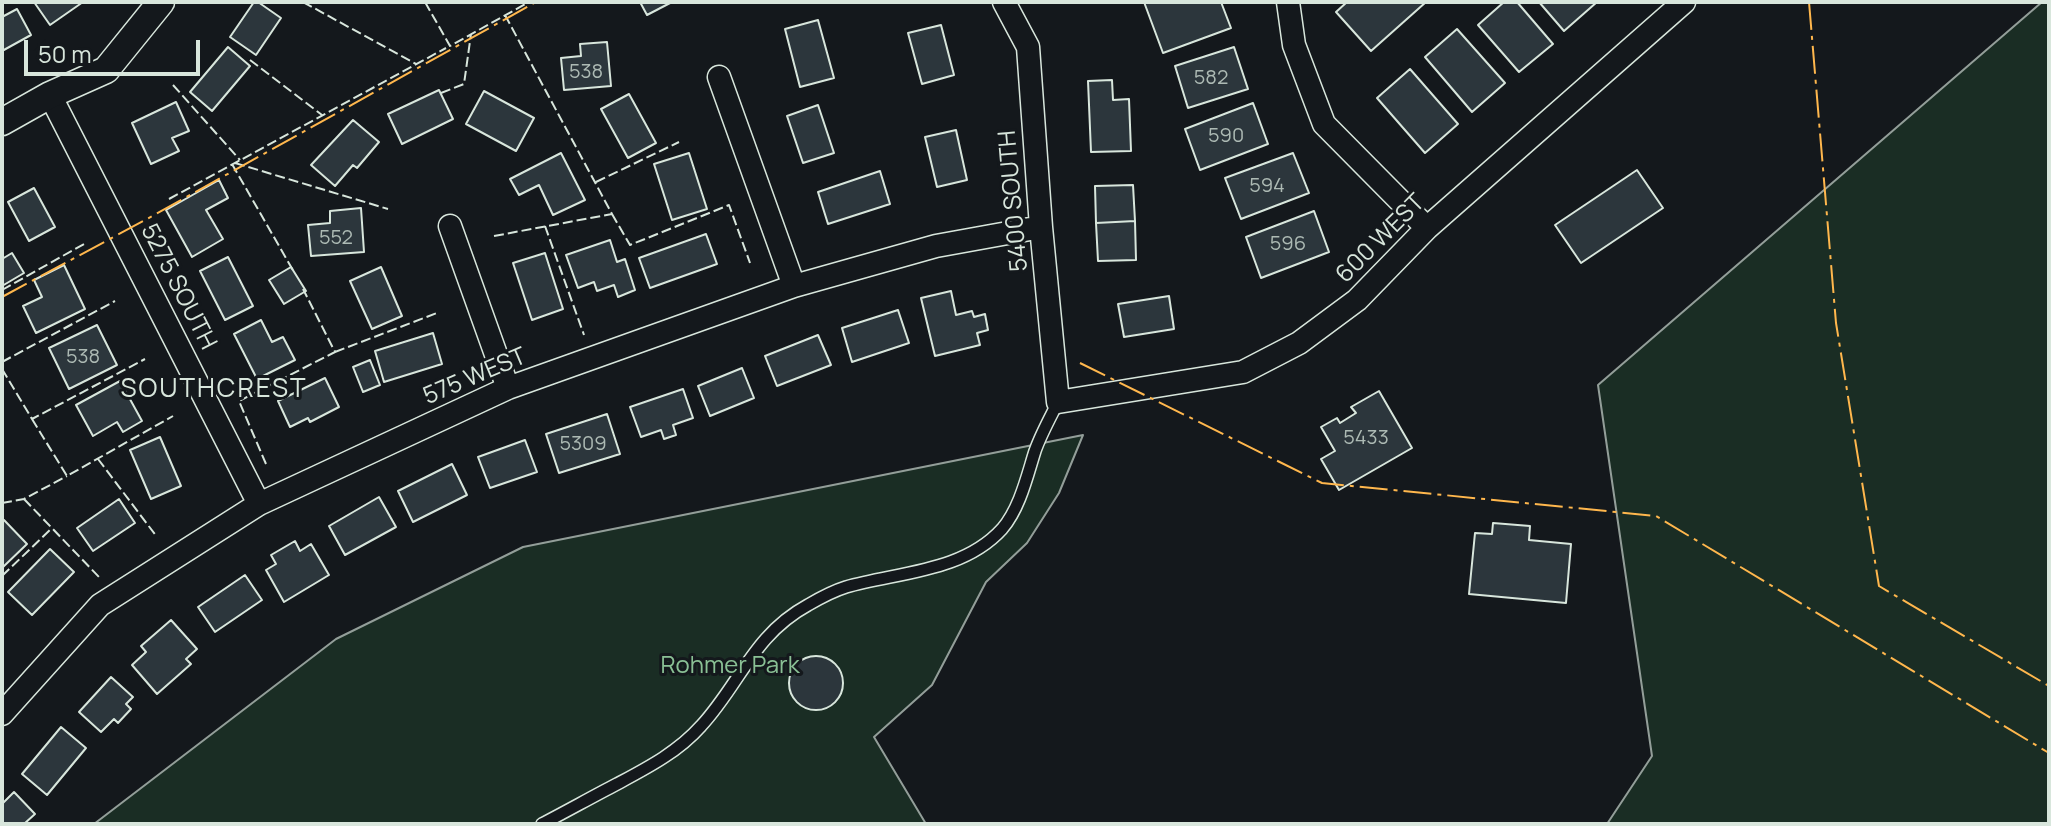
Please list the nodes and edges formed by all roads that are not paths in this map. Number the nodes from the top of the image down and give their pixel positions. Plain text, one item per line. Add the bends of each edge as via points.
1 (161, 2) edge
2 (1004, 2) edge
3 (1288, 2) edge
4 (1684, 2) edge
5 (719, 77) dead end
6 (50, 95) junction
7 (2, 122) edge
8 (450, 226) dead end
9 (1041, 227) junction
10 (1427, 228) junction
11 (794, 286) junction
12 (508, 388) junction
13 (1058, 402) junction
14 (259, 504) junction
15 (4, 705) edge
16 (542, 824) edge

1 - 6 street via 106,70
2 - 9 street, 5400 SOUTH via 1028,47
3 - 10 street via 1294,45 1324,124
4 - 10 street, 600 WEST
5 - 11 street
6 - 7 street
6 - 14 street, 5275 SOUTH
8 - 12 street
9 - 11 street, 575 WEST via 936,246
9 - 13 street, 5400 SOUTH
10 - 13 street, 600 WEST via 1357,300 1299,343 1243,372
11 - 12 street, 575 WEST
12 - 14 street, 575 WEST
13 - 16 lane via 1004,527 978,551 842,588 783,620 750,656 721,702 678,748
14 - 15 street, 575 WEST via 100,605

